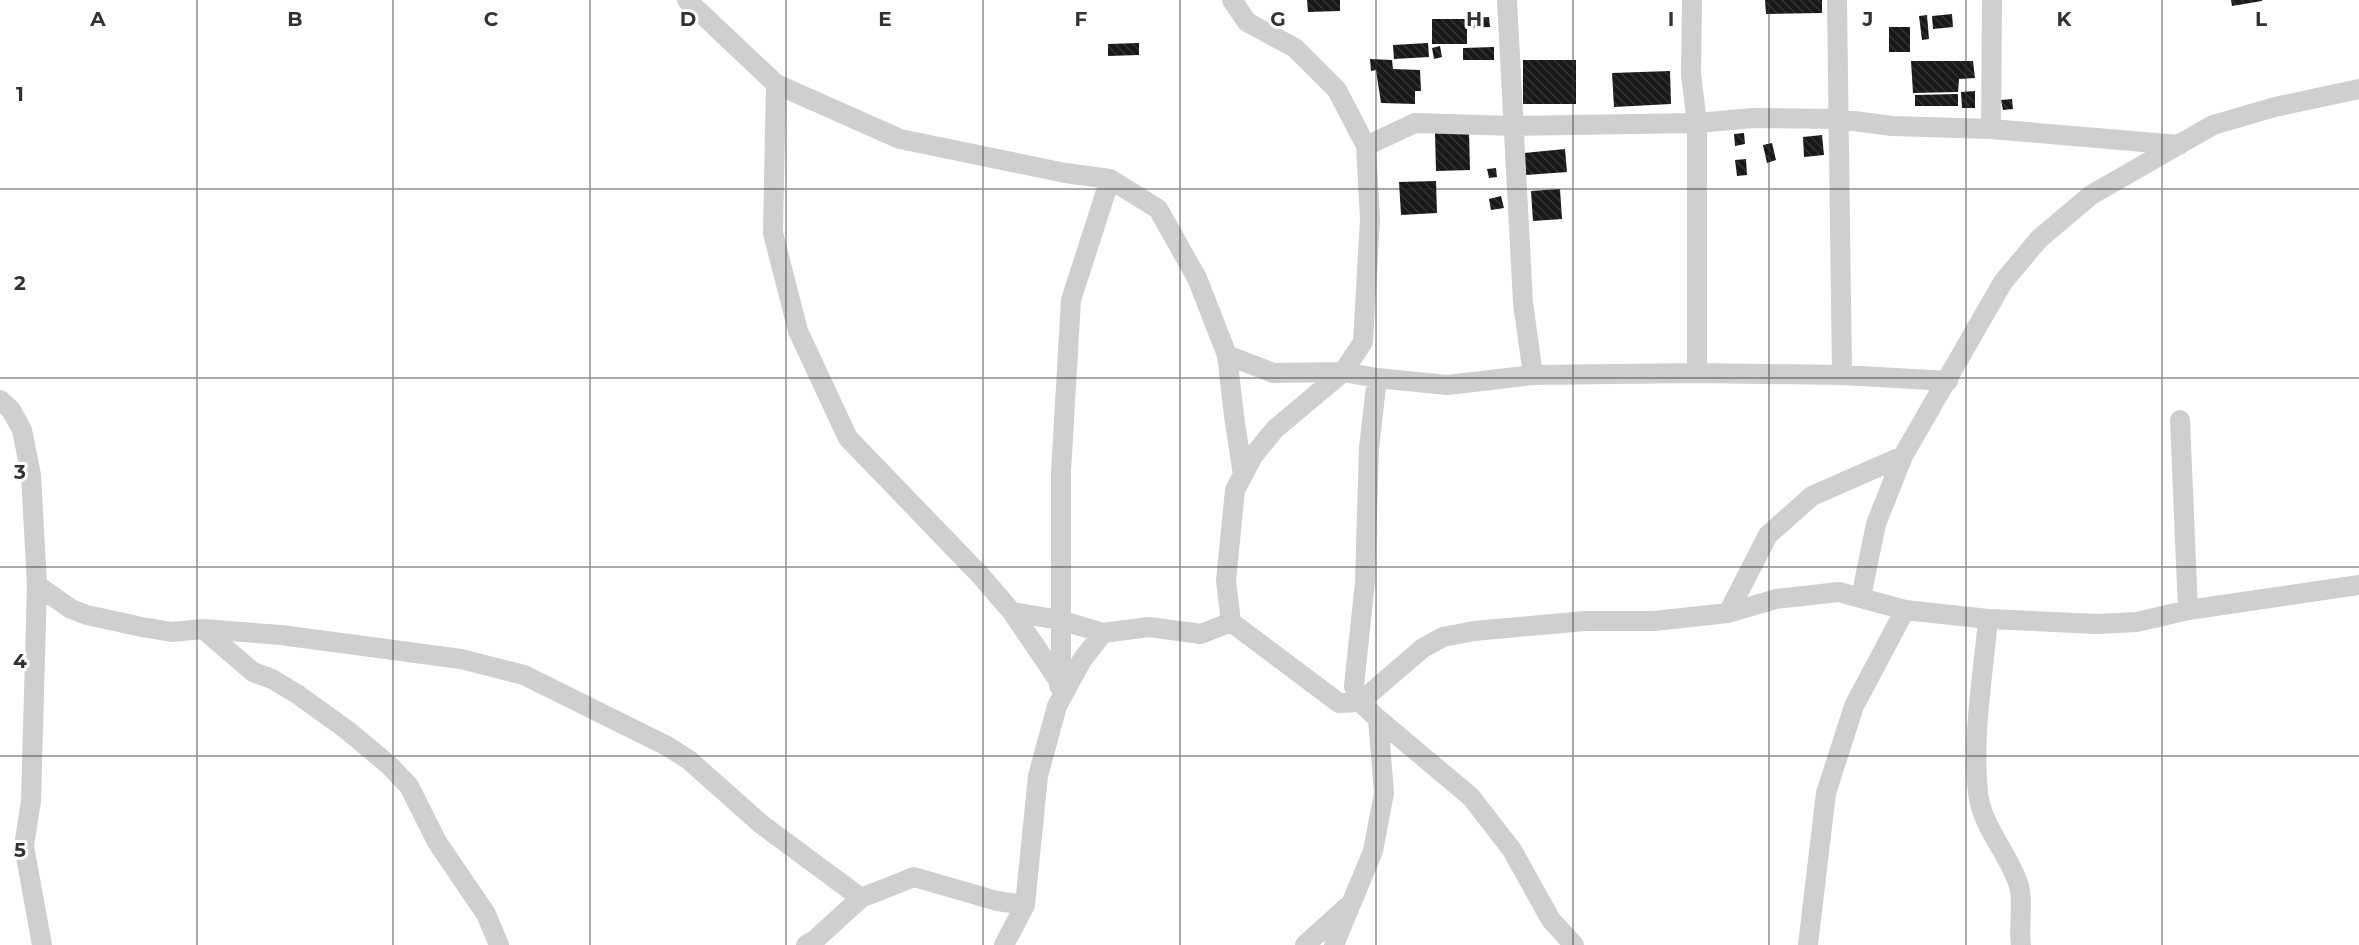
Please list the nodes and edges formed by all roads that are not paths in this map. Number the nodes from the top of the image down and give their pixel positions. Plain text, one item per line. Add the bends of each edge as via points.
1 (687, 0) edge
2 (1232, 0) edge
3 (1506, 0) edge
4 (1692, 0) edge
5 (1837, 0) edge
6 (1992, 0) edge
7 (776, 84) junction
8 (2359, 89) edge
9 (1839, 119) junction
10 (1697, 123) junction
11 (1514, 126) junction
12 (1991, 129) junction
13 (2179, 145) junction
14 (1366, 146) junction
15 (1110, 179) junction
16 (1227, 355) junction
17 (1343, 372) junction
18 (1697, 374) junction
19 (1533, 375) junction
20 (1842, 375) junction
21 (1377, 378) junction
22 (1948, 381) junction
23 (0, 400) edge
24 (2180, 420) dead end
25 (1903, 456) junction
26 (1243, 475) junction
27 (37, 585) junction
28 (2359, 585) edge
29 (1861, 597) junction
30 (1905, 610) junction
31 (2188, 610) junction
32 (1012, 612) junction
33 (1728, 613) junction
34 (1988, 619) junction
35 (1060, 620) junction
36 (1231, 622) junction
37 (203, 629) junction
38 (1103, 633) junction
39 (1059, 681) junction
40 (1360, 702) junction
41 (1057, 706) junction
42 (1378, 719) junction
43 (861, 898) junction
44 (1351, 903) junction
45 (1024, 905) junction
46 (42, 945) edge
47 (499, 945) edge
48 (806, 945) edge
49 (1004, 945) edge
50 (1305, 945) edge
51 (1334, 945) edge
52 (1574, 945) edge
53 (1808, 945) edge
54 (2021, 945) edge

1 - 7 street
2 - 14 street via 1247,22 1295,48 1337,90
3 - 11 street
4 - 10 street via 1691,74
5 - 9 street
6 - 12 street
7 - 15 street via 900,139
7 - 32 street via 773,233 798,331 848,438
8 - 13 street via 2275,107 2213,126
9 - 10 street via 1753,118
9 - 12 street via 1893,126
9 - 20 street
10 - 11 street
10 - 18 street
11 - 14 street via 1415,123
11 - 19 street via 1523,303
12 - 13 street
13 - 22 street via 2091,195 2038,239 2003,282
14 - 17 street via 1370,219 1363,342
15 - 16 street via 1158,210 1197,278
15 - 35 street via 1071,300 1061,472
16 - 17 street via 1273,373
16 - 26 street
17 - 21 street
17 - 26 street via 1275,429
18 - 19 street
18 - 20 street
19 - 21 street via 1447,385
20 - 22 street
21 - 40 street via 1365,582 1354,667 1354,686
22 - 25 street
23 - 27 street via 22,430 31,475
24 - 31 street
25 - 29 street via 1876,524
25 - 33 street via 1812,496 1768,535
26 - 36 street via 1235,490 1226,580
27 - 37 street via 71,609 87,615 172,632
27 - 46 street via 31,789 24,846
28 - 31 street
29 - 30 street
29 - 33 street via 1839,592 1816,594 1776,599
30 - 34 street
30 - 53 street via 1854,706 1826,793
31 - 34 street via 2137,622 2107,624
32 - 35 street
32 - 39 street
33 - 40 street via 1654,621 1584,621 1443,638 1423,648
34 - 54 street via 1977,746 1978,795 1988,825 2019,887
35 - 38 street
35 - 39 street
36 - 38 street via 1201,634 1149,627
36 - 40 street via 1339,703
37 - 43 street via 281,635 461,659 524,675 689,760 761,824
37 - 47 street via 253,672 297,694 347,730 409,786 437,842 486,914
38 - 41 street via 1082,660
39 - 41 street
40 - 42 street
41 - 45 street via 1038,776
42 - 44 street via 1384,793 1373,851
42 - 52 street via 1471,797 1512,850 1551,920
43 - 45 street via 914,877
43 - 48 street
44 - 50 street
44 - 51 street
45 - 49 street

